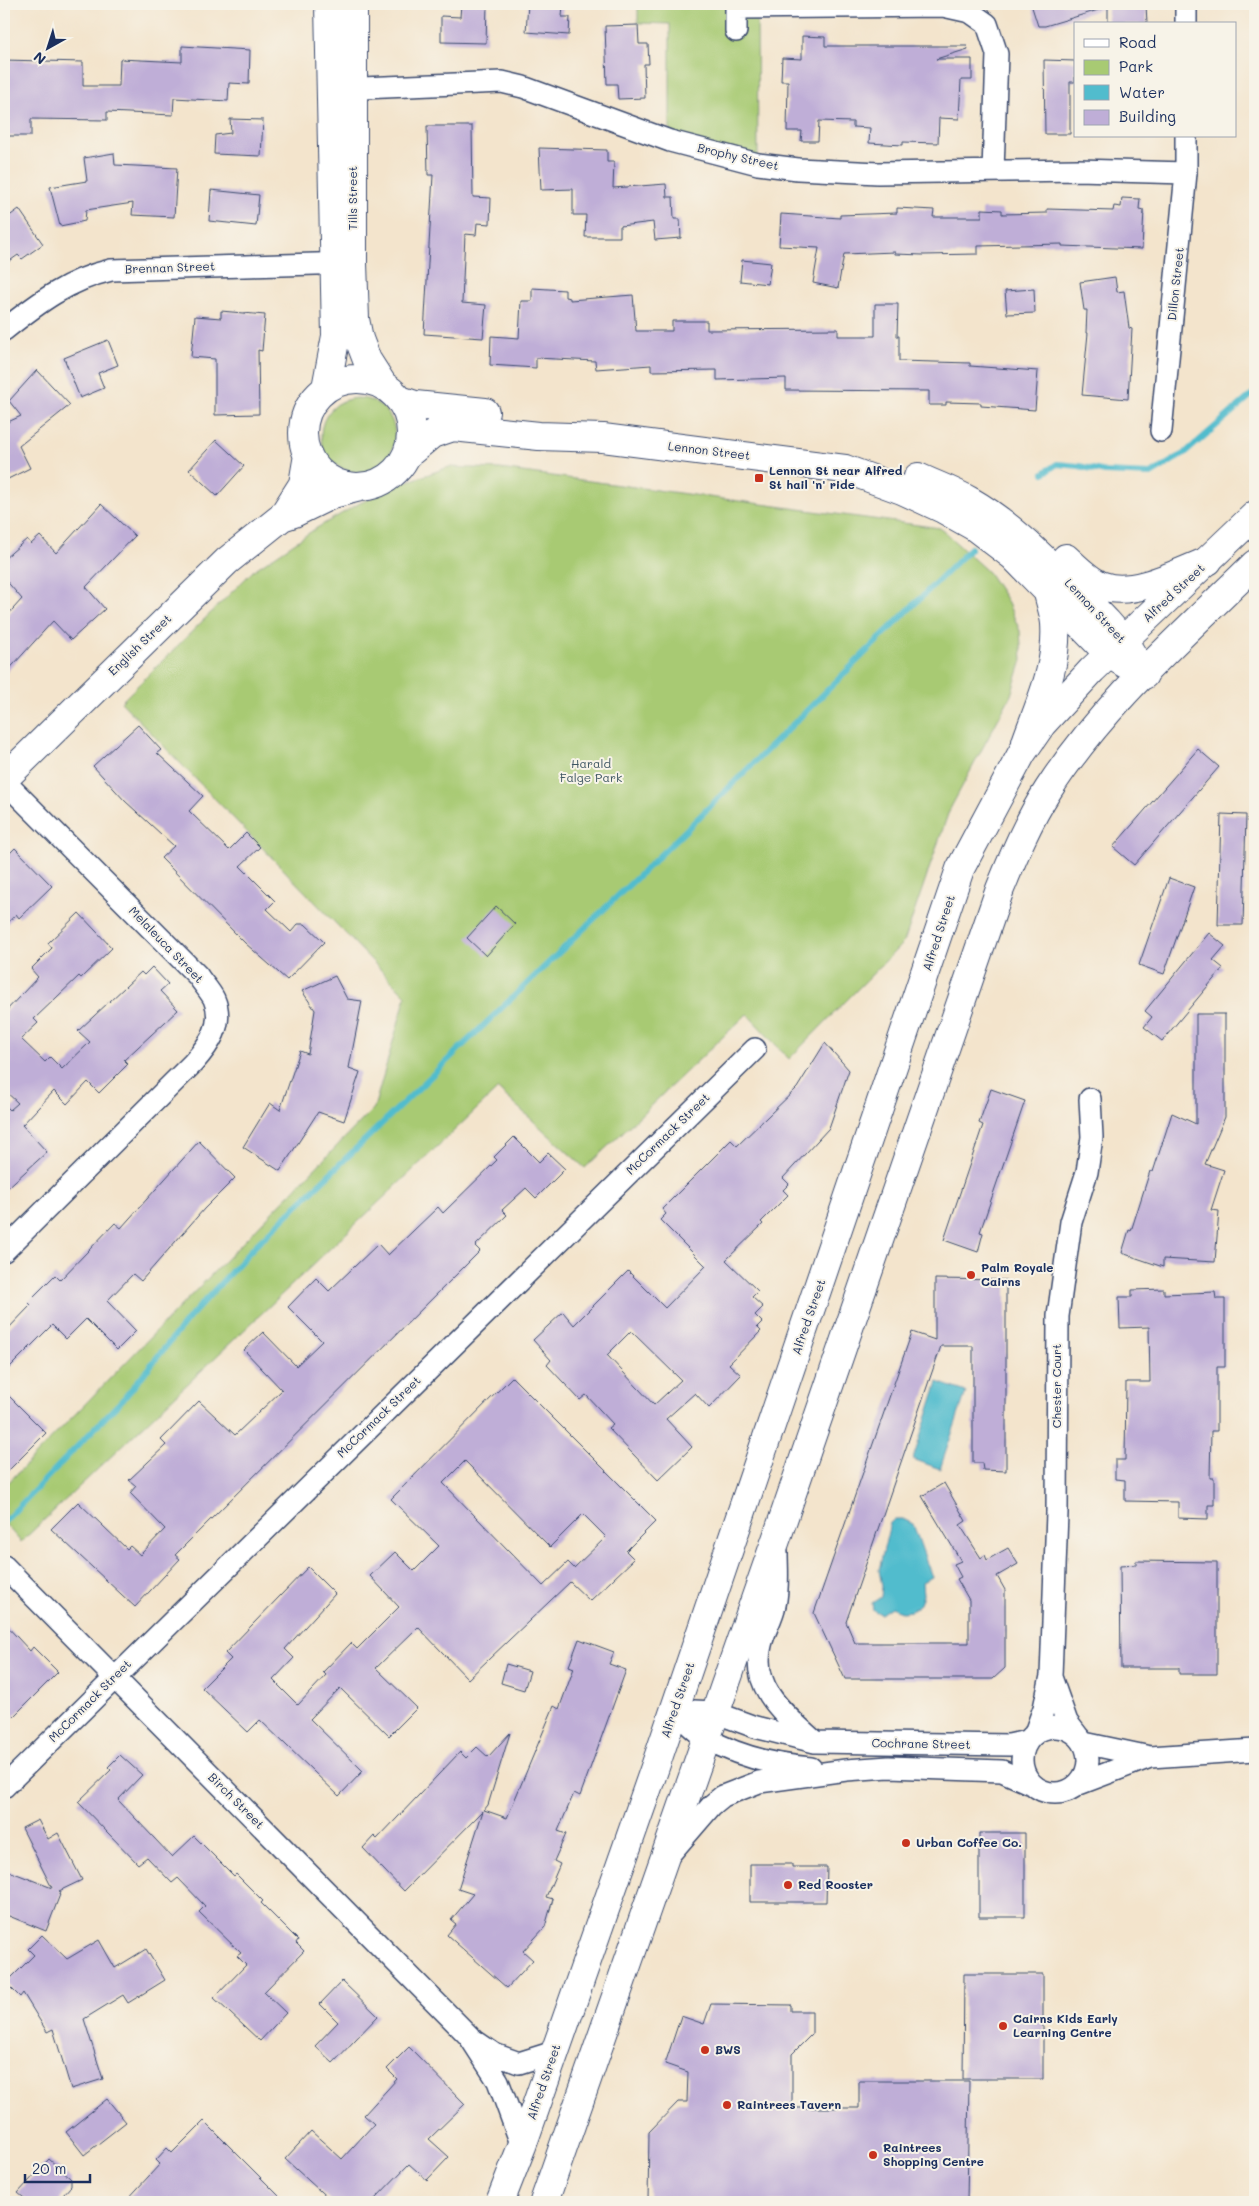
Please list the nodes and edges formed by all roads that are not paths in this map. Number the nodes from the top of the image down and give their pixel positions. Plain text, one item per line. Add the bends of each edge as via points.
1 (329, 4) edge
2 (352, 4) edge
3 (1186, 4) edge
4 (736, 6) edge
5 (1186, 22) edge
6 (736, 30) dead end
7 (343, 89) junction
8 (1186, 138) edge
9 (993, 171) junction
10 (1186, 173) junction
11 (344, 263) junction
12 (4, 330) edge
13 (326, 388) junction
14 (392, 393) junction
15 (1161, 431) dead end
16 (603, 438) junction
17 (408, 454) junction
18 (308, 455) junction
19 (845, 468) junction
20 (918, 477) junction
21 (360, 487) junction
22 (1255, 515) edge
23 (282, 517) junction
24 (1208, 561) junction
25 (1255, 564) edge
26 (1048, 593) junction
27 (1116, 647) junction
28 (1144, 675) junction
29 (1022, 753) junction
30 (4, 780) edge
31 (755, 1049) dead end
32 (1090, 1099) dead end
33 (4, 1251) edge
34 (778, 1534) junction
35 (4, 1566) edge
36 (1051, 1676) junction
37 (114, 1677) junction
38 (674, 1710) junction
39 (714, 1712) junction
40 (1031, 1737) junction
41 (705, 1738) junction
42 (1080, 1739) junction
43 (815, 1742) junction
44 (1247, 1750) edge
45 (1150, 1757) junction
46 (846, 1770) junction
47 (1029, 1783) junction
48 (1079, 1784) junction
49 (4, 1787) edge
50 (662, 1864) junction
51 (469, 2036) junction
52 (554, 2052) junction
53 (522, 2146) junction
54 (500, 2202) edge
55 (544, 2202) edge

1 - 7 main road, Tills Street
2 - 7 main road, Tills Street
3 - 5 street
4 - 6 street
4 - 9 street via 943,6 970,12 987,24 997,54
7 - 9 street, Brophy Street via 502,82 670,140 758,164 878,172
7 - 11 main road, Tills Street
8 - 10 street, Dillon Street
9 - 10 street, Brophy Street
10 - 15 street, Dillon Street
11 - 12 street, Brennan Street via 111,270 87,276 66,287
11 - 13 main road, Tills Street
11 - 14 main road, Tills Street via 359,339 368,360
13 - 14 main road via 354,379 368,380
13 - 18 main road via 307,411 303,426
14 - 16 main road, Lennon Street via 429,406 508,415
14 - 17 main road via 408,412 411,426
16 - 17 main road, Lennon Street via 539,436 453,427 432,434
16 - 19 main road, Lennon Street
17 - 21 main road via 394,474
18 - 21 main road via 329,479 344,486
18 - 23 main road, English Street via 303,484
19 - 20 main road, Lennon Street via 873,467
19 - 26 main road, Lennon Street via 902,490 975,527 1013,556
20 - 24 main road via 951,479 995,499 1018,515 1080,571 1103,586 1131,589
20 - 27 main road, Lennon Street via 970,501 1002,522 1034,550
21 - 23 main road, English Street via 333,494
22 - 24 main road, Alfred Street
23 - 30 main road, English Street via 227,561
24 - 27 main road, Alfred Street
25 - 28 main road
26 - 27 main road, Lennon Street
26 - 29 main road via 1055,621 1052,672
27 - 28 main road, Lennon Street
27 - 29 main road, Alfred Street via 1042,724
28 - 34 main road via 1072,756 1021,838 1000,889
29 - 38 main road, Alfred Street via 960,869
30 - 33 street, Melaleuca Street via 198,976 214,1000 218,1023 209,1045 193,1063
31 - 37 street, McCormack Street
32 - 36 street, Chester Court via 1091,1146 1087,1172 1071,1222 1058,1316 1057,1513
34 - 39 main road
34 - 43 street via 776,1604 761,1644 759,1675 782,1712
35 - 37 street, Birch Street
36 - 40 street via 1044,1708
36 - 42 street via 1067,1722
37 - 49 street, McCormack Street
37 - 51 street, Birch Street
38 - 39 street, Cochrane Street
38 - 41 street, Cochrane Street
38 - 52 main road, Alfred Street
39 - 41 main road
39 - 43 street, Cochrane Street via 755,1727
40 - 42 street via 1045,1728 1056,1727 1067,1729
40 - 43 street, Cochrane Street via 1009,1745
40 - 47 street via 1022,1751 1021,1762
41 - 46 street, Cochrane Street via 770,1762
41 - 50 main road
42 - 45 street
42 - 48 street via 1088,1754 1088,1764
44 - 45 street
45 - 48 street
46 - 47 street, Cochrane Street via 1002,1771
46 - 50 street, Cochrane Street via 759,1782 723,1796
47 - 48 street via 1049,1794 1060,1794
50 - 55 main road
51 - 52 street, Birch Street via 494,2054 519,2063
51 - 53 street, Birch Street via 498,2081
52 - 53 main road, Alfred Street
53 - 54 main road, Alfred Street

